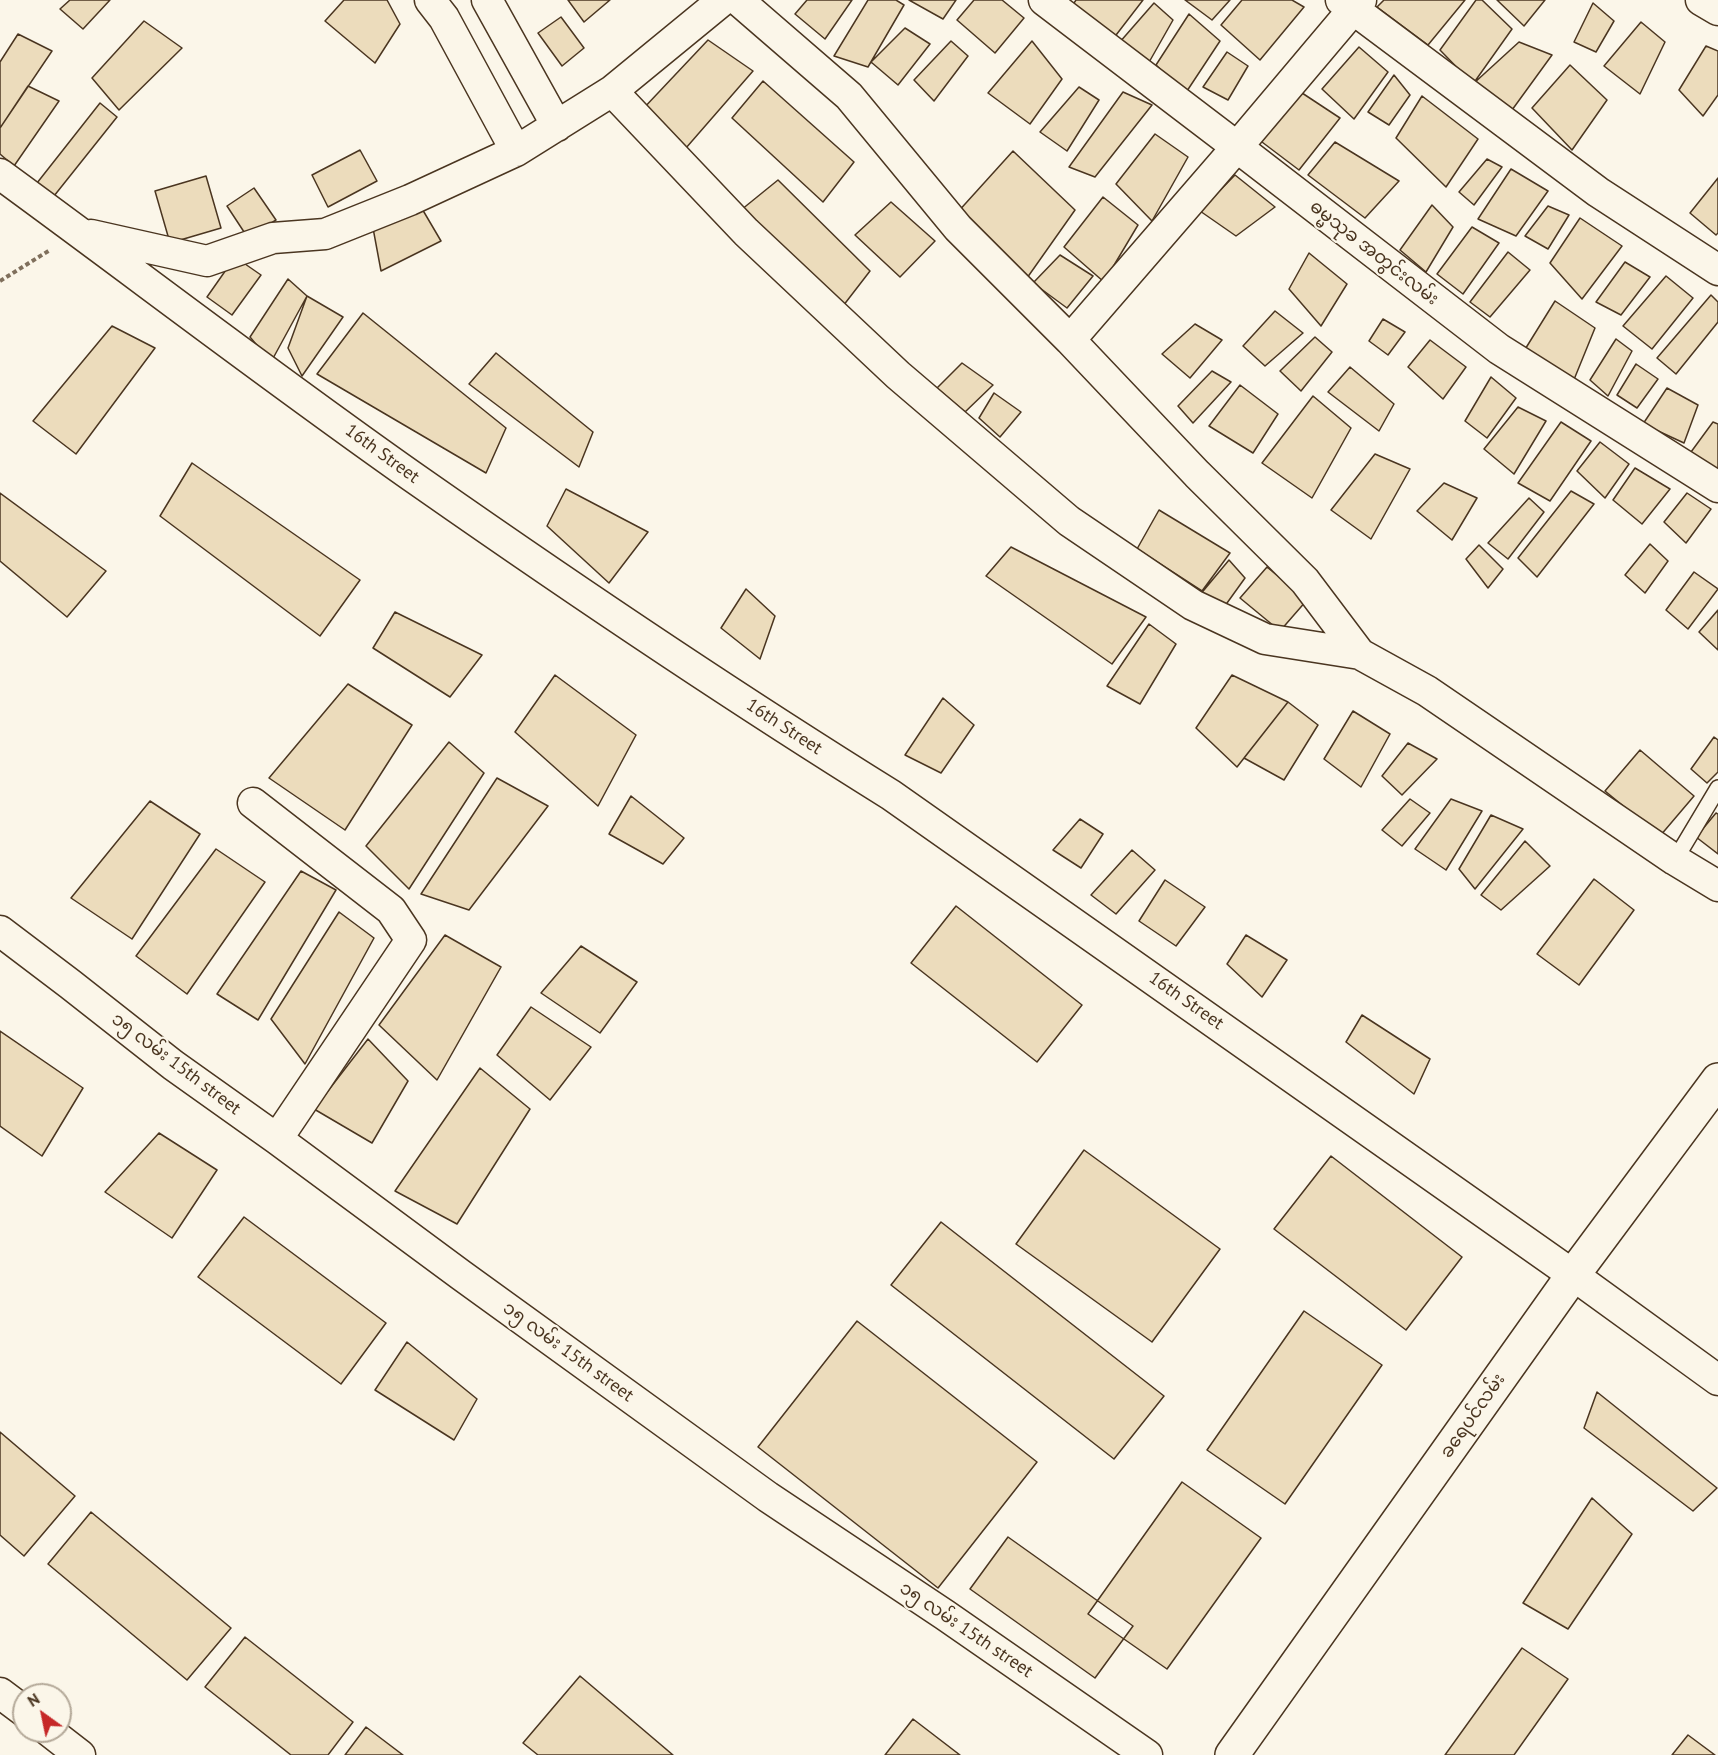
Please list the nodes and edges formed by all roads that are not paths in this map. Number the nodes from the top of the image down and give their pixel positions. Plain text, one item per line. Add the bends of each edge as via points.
1 (430, 0) edge
2 (487, 0) edge
3 (723, 0) edge
4 (738, 0) edge
5 (1044, 0) edge
6 (1701, 0) edge
7 (1351, 3) edge
8 (1718, 10) edge
9 (612, 91) junction
10 (557, 126) junction
11 (1238, 147) junction
12 (516, 151) junction
13 (0, 174) edge
14 (80, 232) junction
15 (1718, 270) edge
16 (1070, 340) junction
17 (1718, 487) edge
18 (1360, 654) junction
19 (1718, 788) edge
20 (253, 803) dead end
21 (1675, 860) junction
22 (1718, 886) edge
23 (0, 931) edge
24 (1718, 1080) edge
25 (277, 1139) junction
26 (1573, 1275) junction
27 (1718, 1380) edge
28 (0, 1693) edge
29 (12, 1702) edge
30 (64, 1743) edge
31 (80, 1755) edge
32 (1147, 1755) edge
33 (1232, 1755) edge

1 - 12 street via 444,18
2 - 10 street
3 - 9 street
4 - 16 street via 849,96 958,228
5 - 11 street, ဓမ္မသုခ အတွင်းလမ်း
6 - 8 street
7 - 11 street
7 - 15 street via 1598,192
9 - 10 street
9 - 18 street via 746,232 830,312 1069,521 1193,605 1264,639
10 - 12 street
11 - 16 street
11 - 17 street, ဓမ္မသုခ အတွင်းလမ်း via 1499,349
12 - 14 street via 325,234 273,238 207,261
13 - 14 street, 16th Street
14 - 26 street, 16th Street via 422,483 708,677 891,795
16 - 18 street via 1305,581
18 - 21 street via 1427,691
19 - 21 lane
20 - 25 street via 391,910 411,940
21 - 22 street
23 - 25 street, ၁၅ လမ်း 15th street via 173,1065
24 - 26 main road, ခရေပင်လမ်း
25 - 32 street, ၁၅ လမ်း 15th street via 768,1497
26 - 27 street, 16th Street
26 - 33 main road, ခရေပင်လမ်း
28 - 29 street
30 - 31 street

